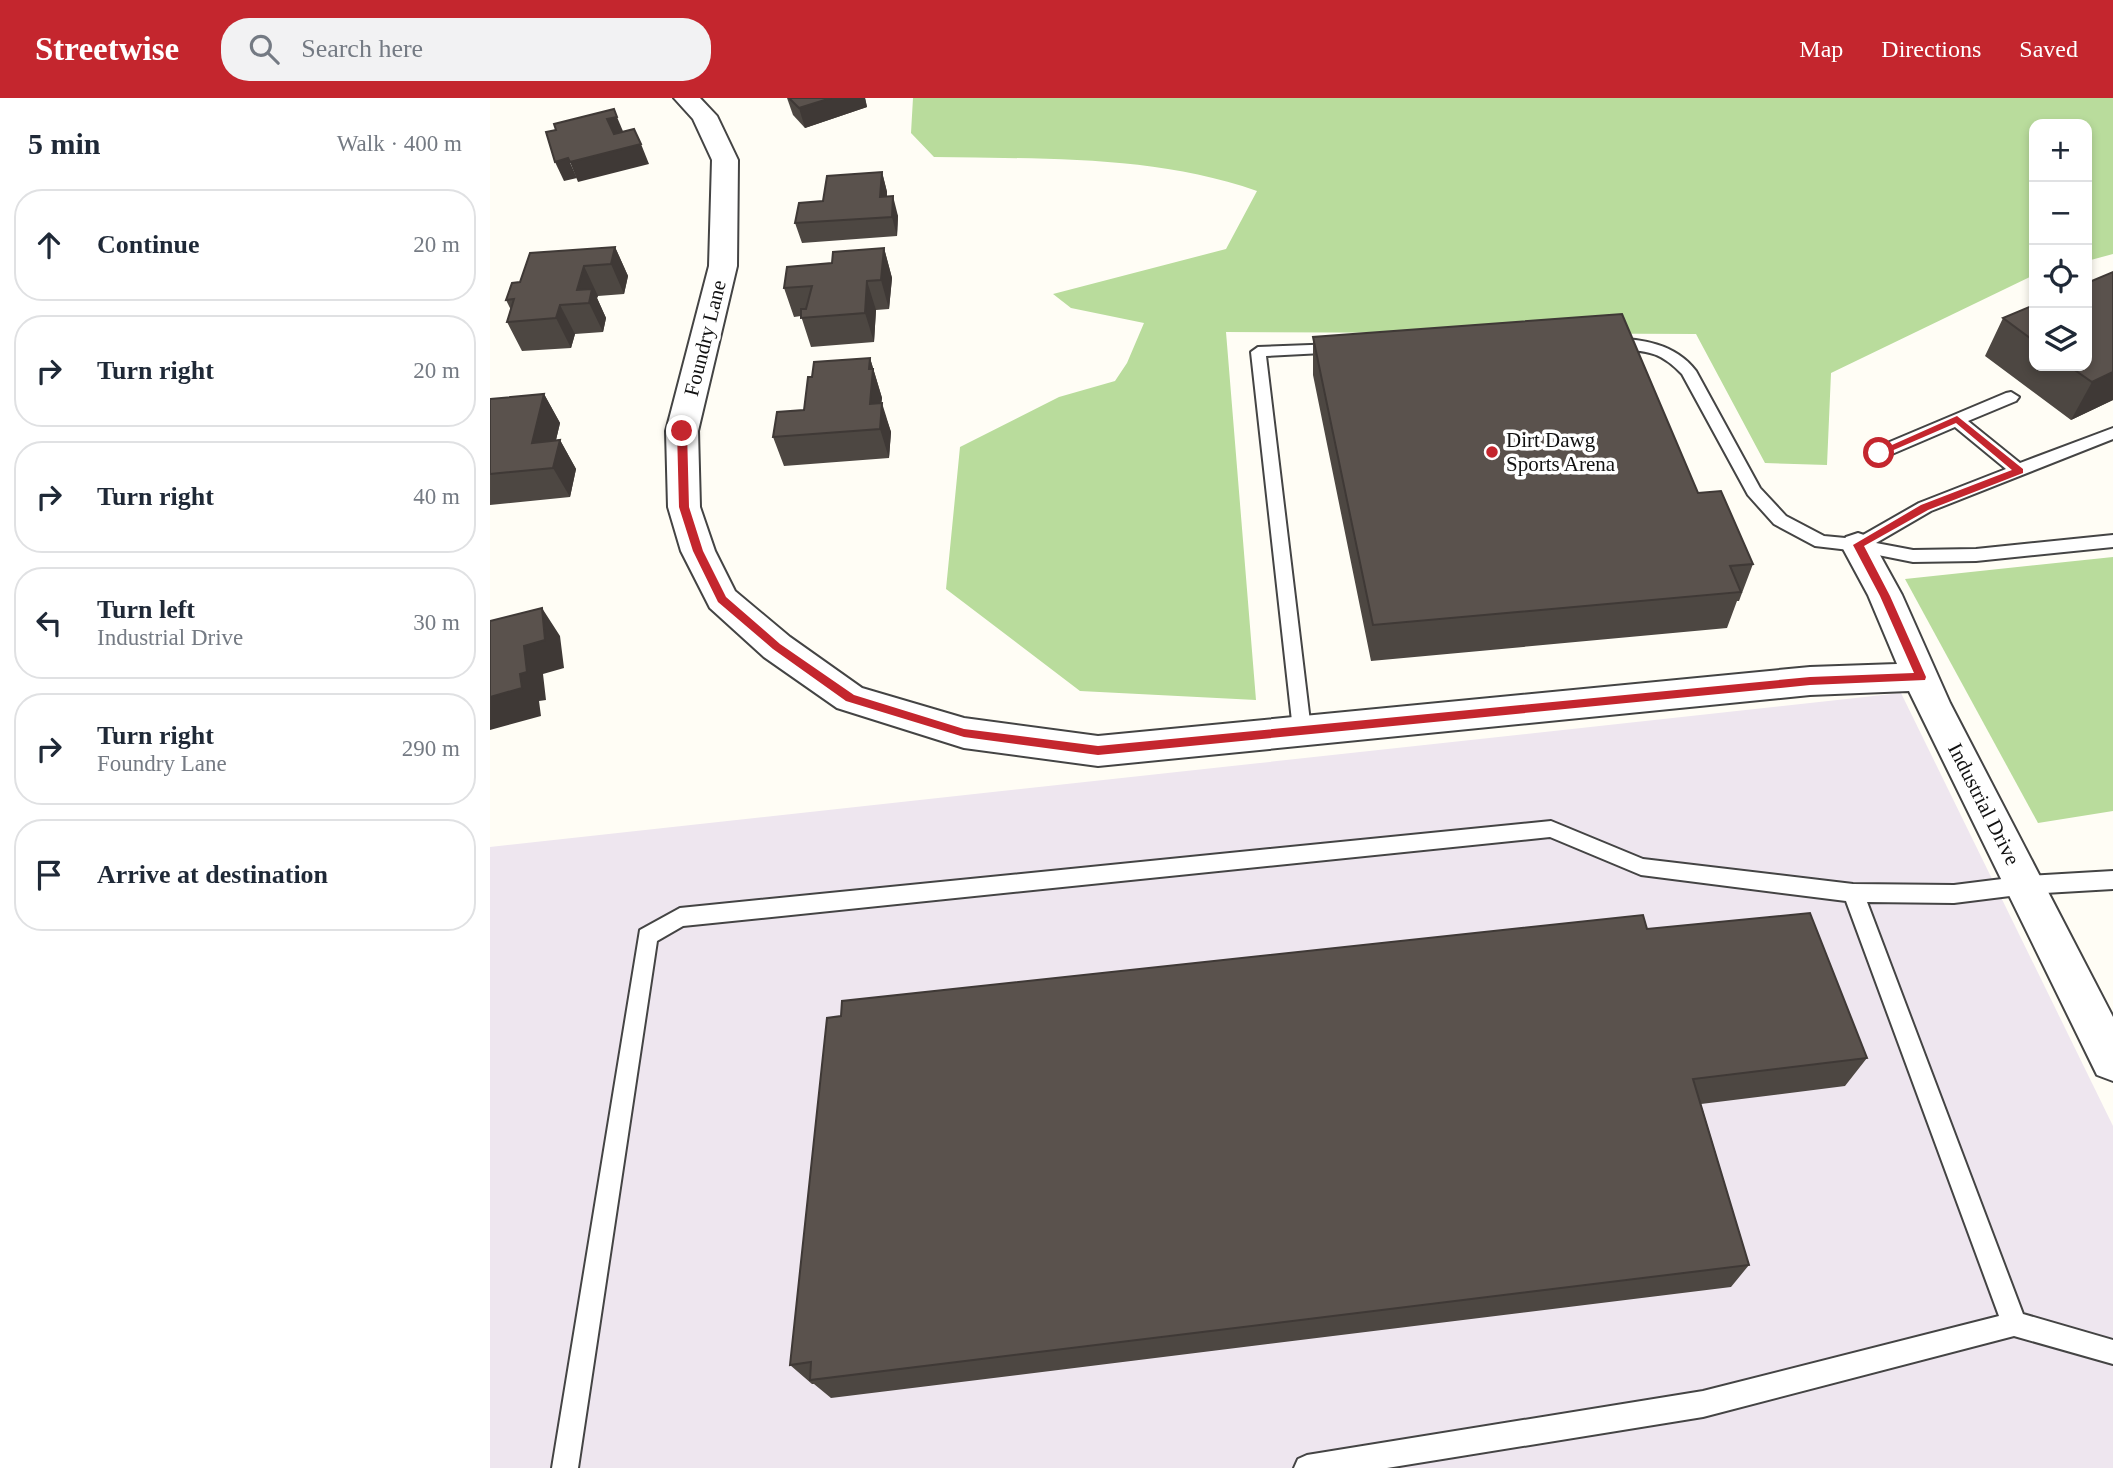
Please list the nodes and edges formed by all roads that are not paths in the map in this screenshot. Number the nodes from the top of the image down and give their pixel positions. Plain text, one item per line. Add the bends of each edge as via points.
1 (686, 98) edge
2 (1588, 343) edge
3 (1355, 349) edge
4 (2011, 397) dead end
5 (1957, 419) junction
6 (2113, 433) edge
7 (1879, 453) dead end
8 (2019, 471) junction
9 (2113, 541) edge
10 (1858, 545) junction
11 (1921, 677) junction
12 (1303, 730) junction
13 (2113, 880) edge
14 (2026, 885) junction
15 (1853, 893) junction
16 (2113, 1061) edge
17 (2014, 1325) junction
18 (2113, 1352) edge
19 (565, 1468) edge
20 (1307, 1468) edge

1 - 12 street, Foundry Lane via 704,116 725,160 723,266 682,431 684,507 698,551 722,599 777,647 850,698 964,733 1098,751
2 - 10 lane via 1628,343 1674,356 1688,371 1754,491 1780,520 1821,542
3 - 12 lane via 1258,352
4 - 5 lane
5 - 7 lane
5 - 8 lane
6 - 8 lane
8 - 10 lane via 1925,507
9 - 10 lane via 1976,555 1913,556
10 - 11 street, Industrial Drive
11 - 12 street, Foundry Lane via 1810,681
11 - 14 street, Industrial Drive
13 - 14 lane
14 - 15 lane via 1955,894
14 - 16 street, Industrial Drive
15 - 17 lane
15 - 19 lane via 1641,867 1551,829 680,917 647,936
17 - 18 lane
17 - 20 lane via 1703,1404

